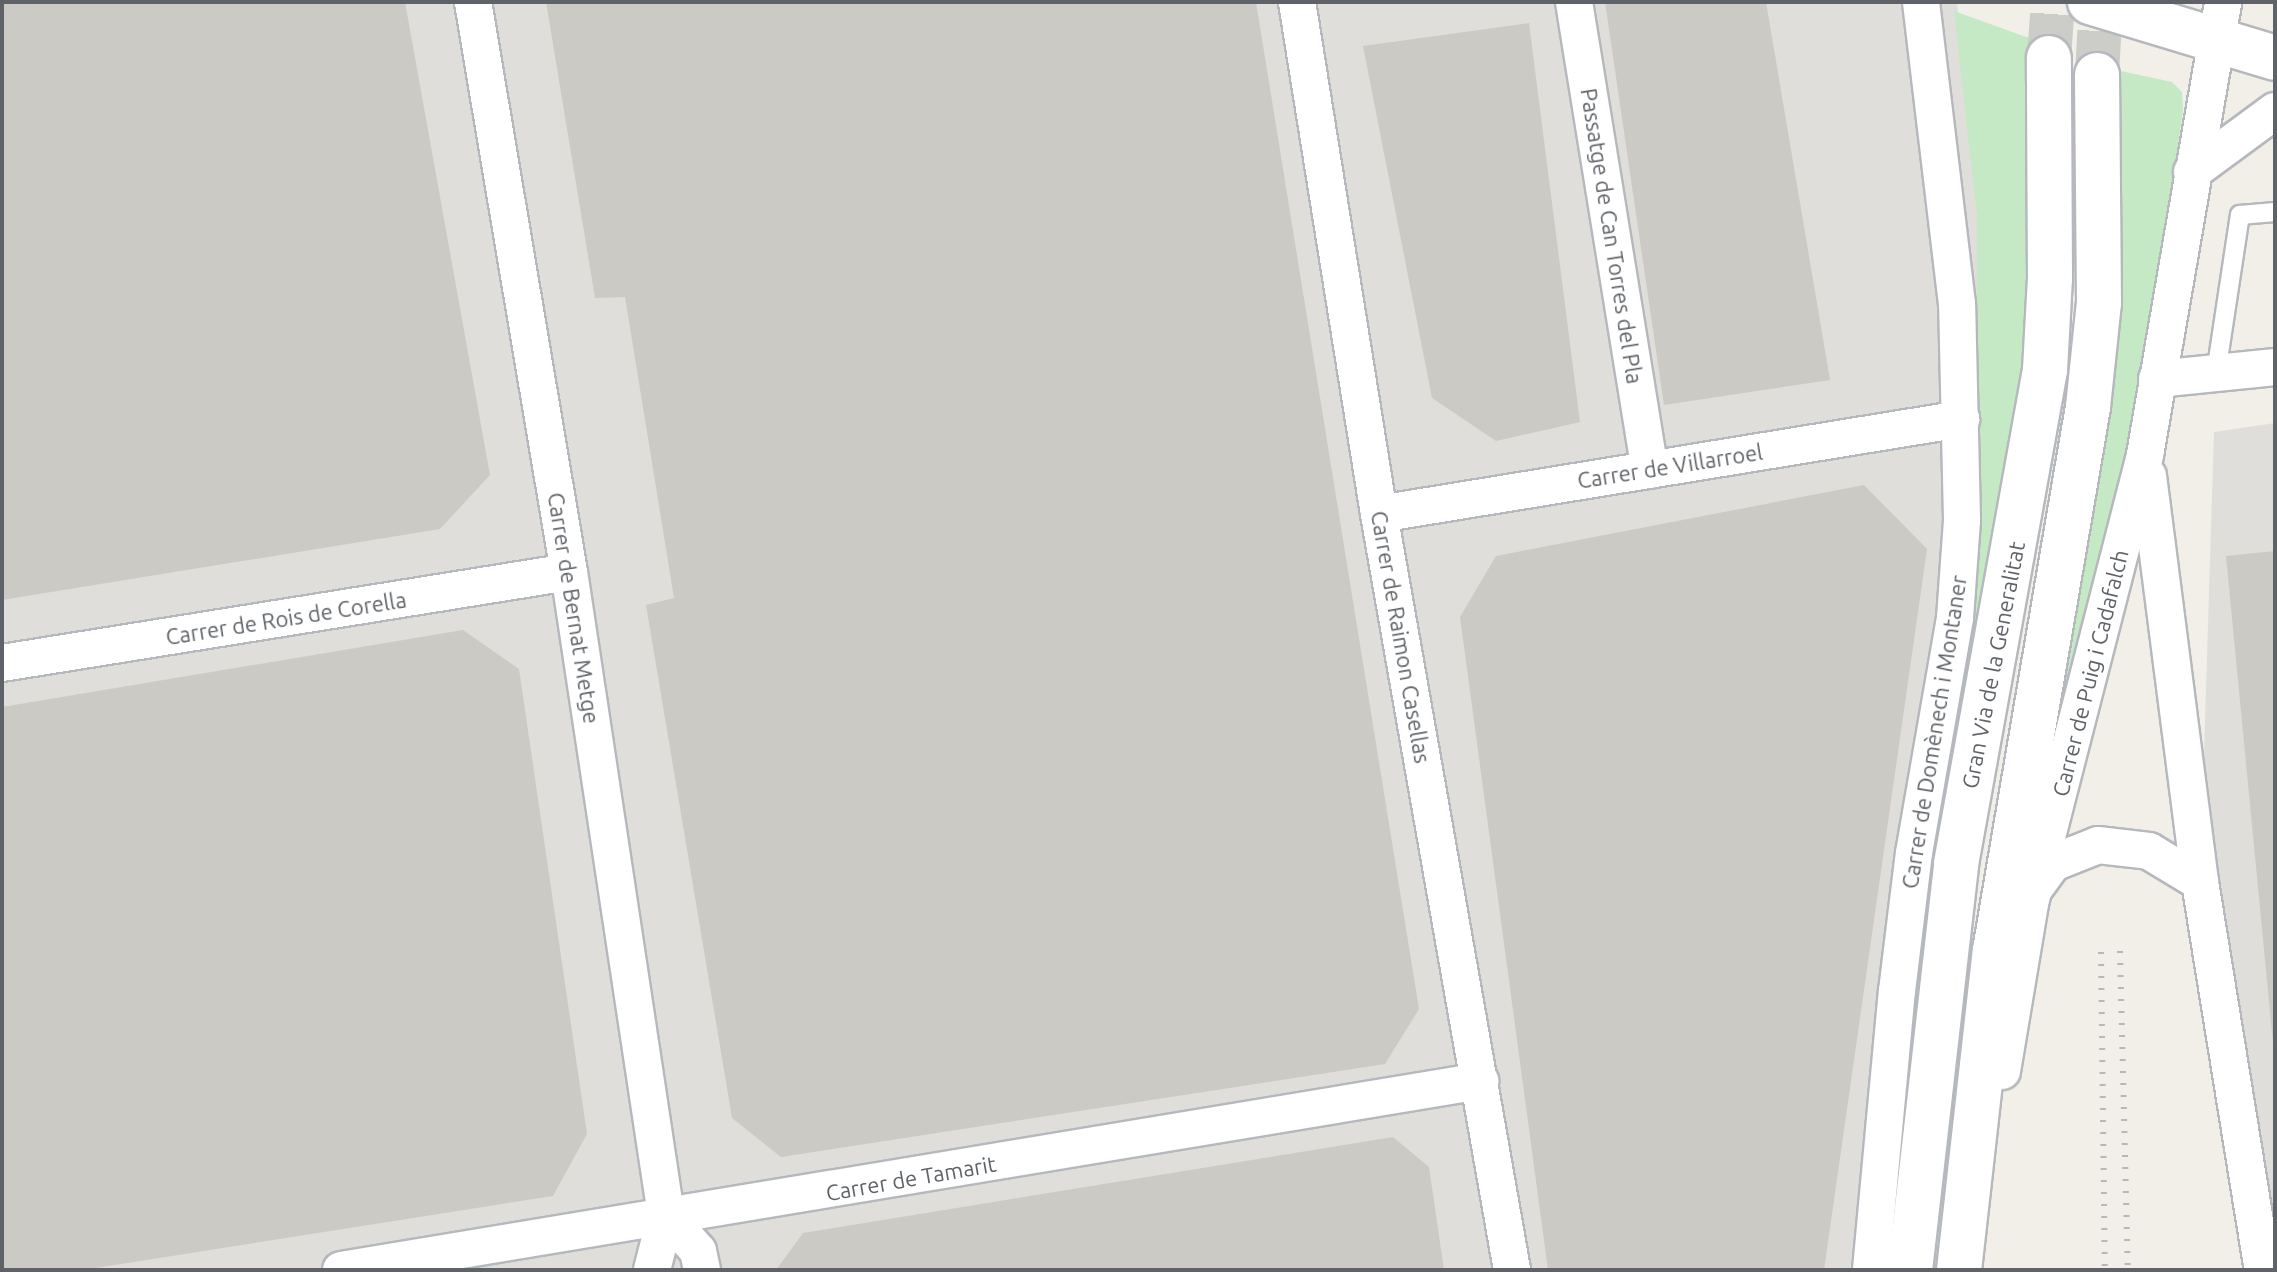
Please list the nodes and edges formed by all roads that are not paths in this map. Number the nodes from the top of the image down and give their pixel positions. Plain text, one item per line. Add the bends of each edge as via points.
1 (473, 2) edge
2 (1297, 2) edge
3 (1574, 2) edge
4 (1921, 2) edge
5 (2090, 2) edge
6 (2218, 22) edge
7 (2049, 58) tunnel mouth
8 (2275, 58) edge
9 (2097, 75) tunnel mouth
10 (2275, 111) edge
11 (2192, 172) junction
12 (2275, 212) edge
13 (2275, 367) edge
14 (2216, 373) junction
15 (2157, 379) junction
16 (1961, 419) junction
17 (2145, 455) junction
18 (1650, 470) junction
19 (1379, 514) junction
20 (569, 572) junction
21 (2, 663) edge
22 (2200, 882) junction
23 (2033, 890) junction
24 (1480, 1081) junction
25 (666, 1215) junction
26 (341, 1270) edge
27 (652, 1270) edge
28 (702, 1270) edge
29 (1512, 1270) edge
30 (1871, 1270) edge
31 (1910, 1270) edge
32 (1959, 1270) edge
33 (1971, 1270) edge
34 (2263, 1270) edge

1 - 20 street, Carrer de Bernat Metge
2 - 19 street, Carrer de Raimon Casellas
3 - 18 street, Passatge de Can Torres del Pla
4 - 16 street, Carrer de Domènech i Montaner via 1944,165
5 - 6 street
6 - 8 street
6 - 11 street, Carrer de Puig i Cadafalch
7 - 31 street, Gran Via de la Generalitat via 2050,279 2042,397 1956,864
9 - 32 street via 2099,303 2088,407 1995,951
10 - 11 street
11 - 15 street, Carrer de Puig i Cadafalch
12 - 14 lane via 2240,215
13 - 14 street
14 - 15 street
15 - 17 street, Carrer de Puig i Cadafalch
16 - 18 street, Carrer de Villarroel
16 - 30 street, Carrer de Domènech i Montaner via 1955,618 1914,853
17 - 22 street, Carrer de Puig i Cadafalch
17 - 23 street, Carrer de Puig i Cadafalch
18 - 19 street, Carrer de Villarroel
19 - 24 street, Carrer de Raimon Casellas
20 - 21 street, Carrer de Rois de Corella
20 - 25 street, Carrer de Bernat Metge
22 - 23 street via 2149,851 2098,845 2076,849 2053,863
22 - 34 street, Carrer de Puig i Cadafalch
23 - 33 street, Carrer de Puig i Cadafalch
24 - 25 street, Carrer de Tamarit via 801,1197
24 - 29 street, Carrer de Raimon Casellas
25 - 26 street, Carrer de Tamarit
25 - 27 street, Carrer de Bernat Metge
25 - 28 street via 698,1251

